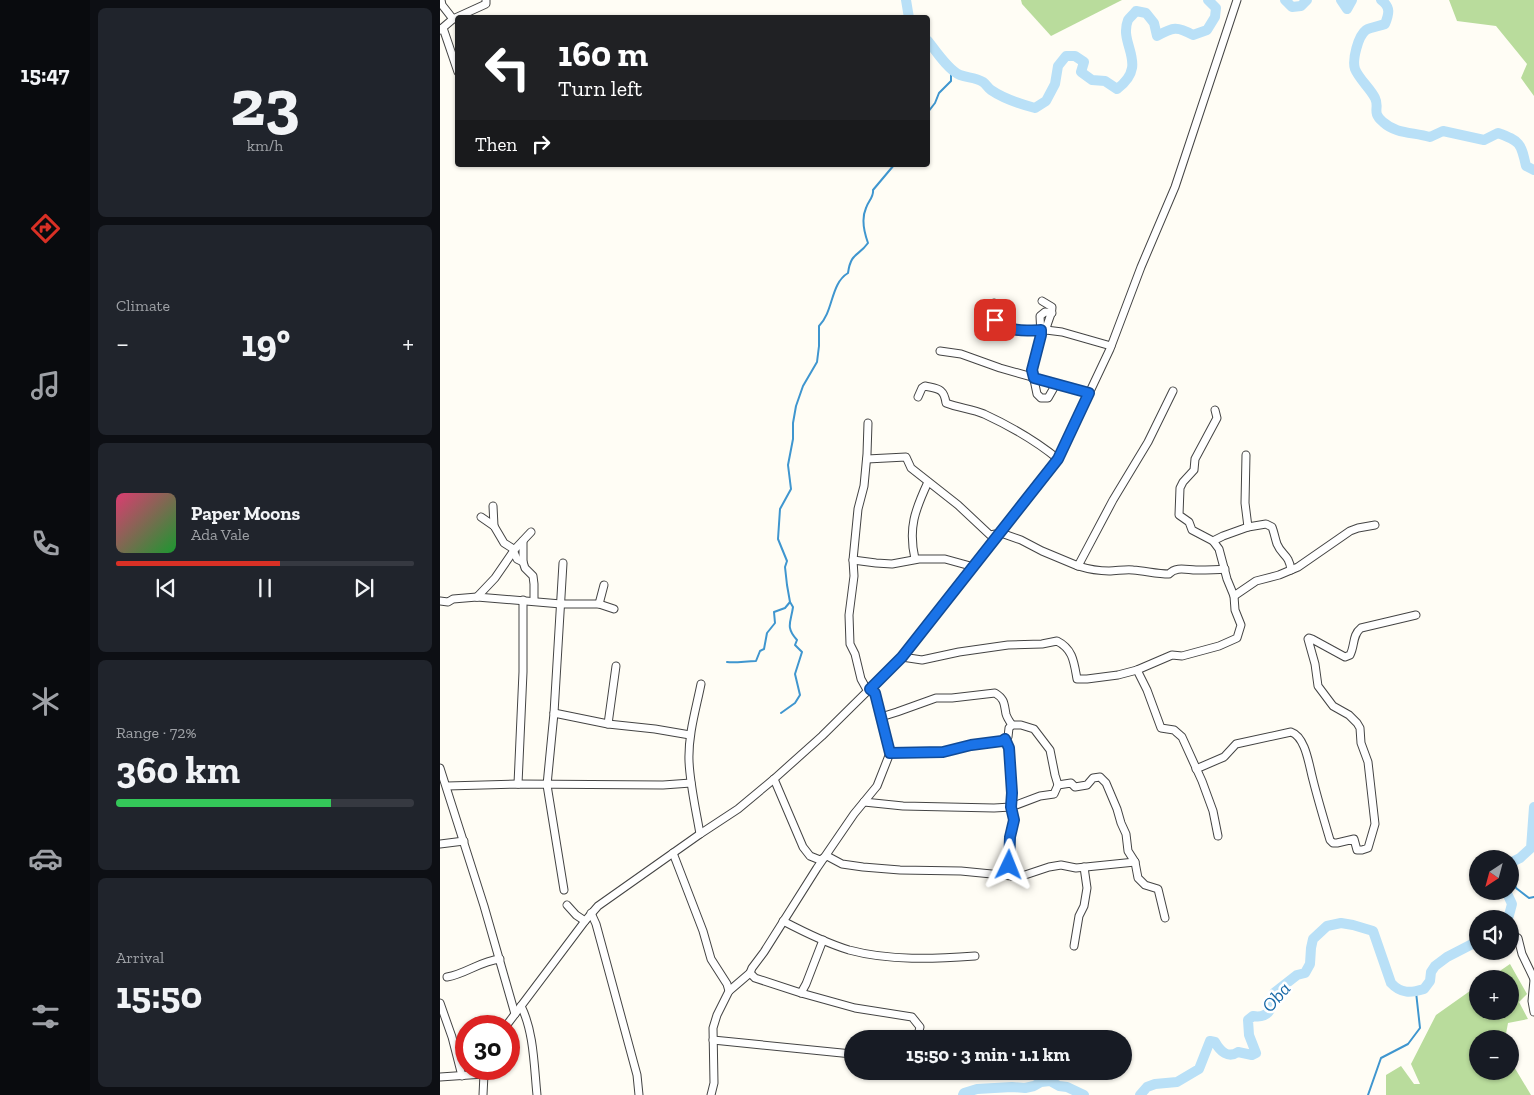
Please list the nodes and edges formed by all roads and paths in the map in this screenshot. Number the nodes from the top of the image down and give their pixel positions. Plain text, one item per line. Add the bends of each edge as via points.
1 (442, 0) edge
2 (486, 0) edge
3 (1237, 0) edge
4 (462, 15) edge
5 (453, 19) joint
6 (442, 29) edge
7 (455, 64) edge
8 (1042, 301) dead end
9 (994, 303) dead end
10 (1043, 330) junction
11 (1111, 346) junction
12 (940, 351) dead end
13 (1034, 378) junction
14 (1056, 384) junction
15 (1173, 390) dead end
16 (1089, 393) junction
17 (918, 397) dead end
18 (1215, 410) dead end
19 (868, 422) dead end
20 (1246, 455) dead end
21 (867, 459) junction
22 (1058, 459) junction
23 (928, 482) junction
24 (493, 506) dead end
25 (482, 517) dead end
26 (1375, 524) dead end
27 (494, 526) junction
28 (1248, 527) junction
29 (531, 532) dead end
30 (1001, 533) junction
31 (523, 540) junction
32 (1213, 541) junction
33 (513, 552) junction
34 (915, 559) junction
35 (853, 560) junction
36 (523, 562) junction
37 (563, 563) dead end
38 (974, 566) junction
39 (1078, 566) junction
40 (1225, 569) junction
41 (1291, 570) junction
42 (604, 585) dead end
43 (1234, 596) junction
44 (477, 597) junction
45 (523, 600) junction
46 (440, 601) edge
47 (534, 601) junction
48 (561, 604) junction
49 (599, 604) junction
50 (614, 609) dead end
51 (1416, 615) dead end
52 (902, 657) junction
53 (616, 666) dead end
54 (1137, 670) junction
55 (701, 684) dead end
56 (870, 689) junction
57 (554, 713) junction
58 (881, 717) junction
59 (608, 724) junction
60 (1012, 725) junction
61 (690, 735) junction
62 (1005, 739) junction
63 (890, 753) junction
64 (440, 768) edge
65 (1196, 769) junction
66 (774, 780) junction
67 (691, 783) junction
68 (518, 784) junction
69 (547, 785) junction
70 (1058, 785) junction
71 (447, 786) junction
72 (864, 802) junction
73 (1011, 807) junction
74 (700, 834) junction
75 (1218, 836) dead end
76 (464, 841) junction
77 (440, 844) edge
78 (673, 854) junction
79 (826, 856) junction
80 (1135, 862) junction
81 (1084, 867) junction
82 (1012, 876) junction
83 (564, 890) dead end
84 (567, 905) dead end
85 (591, 913) junction
86 (1165, 918) dead end
87 (585, 921) junction
88 (782, 921) junction
89 (823, 940) junction
90 (1519, 942) edge
91 (1074, 946) dead end
92 (975, 956) dead end
93 (500, 959) junction
94 (750, 973) junction
95 (447, 977) dead end
96 (1534, 980) edge
97 (729, 991) junction
98 (801, 993) junction
99 (440, 1003) edge
100 (521, 1006) junction
101 (1534, 1012) edge
102 (515, 1014) joint
103 (919, 1030) edge
104 (713, 1040) junction
105 (455, 1049) edge
106 (844, 1053) edge
107 (455, 1076) edge
108 (440, 1077) edge
109 (485, 1080) edge
110 (484, 1095) edge
111 (537, 1095) edge
112 (639, 1095) edge
113 (711, 1095) edge

1 - 5 street via 442,5
2 - 4 street via 486,4
3 - 11 street via 1175,187
5 - 6 street
6 - 7 street
8 - 10 street via 1052,307
9 - 10 street via 997,309 995,320 1005,326 1017,331
10 - 11 street
10 - 13 street via 1032,370
11 - 16 street
12 - 13 street via 961,354
13 - 14 street
13 - 14 street via 1037,394 1042,398 1048,398
14 - 16 street
15 - 39 street via 1148,442
16 - 22 street
17 - 22 street via 925,386 941,390 946,403 982,414 1020,432
18 - 32 street via 1217,418 1195,459 1194,470 1180,488 1178,504 1179,515 1189,522 1192,530
19 - 21 street
20 - 28 street
21 - 23 street via 906,457 911,468
21 - 35 street
22 - 30 street
23 - 30 street via 990,535
23 - 34 street via 912,524
24 - 27 street
25 - 27 street
26 - 41 street via 1350,532
27 - 33 street
28 - 32 street
28 - 41 street via 1266,524 1272,527 1278,545 1290,561
29 - 31 street
30 - 38 street
30 - 39 street
31 - 33 street
31 - 36 street
32 - 40 street
33 - 36 street via 516,559
33 - 44 street
34 - 35 street via 892,564
34 - 38 street via 945,559
35 - 56 street via 850,644 861,679
36 - 47 street via 533,576
37 - 48 street
38 - 52 street
39 - 40 street via 1164,574 1183,569
40 - 43 street
41 - 43 street via 1256,581
42 - 49 street
43 - 54 street via 1241,625 1236,638 1220,646 1182,656 1172,655
44 - 45 street
44 - 46 street
45 - 47 street
45 - 68 street
47 - 48 street
48 - 49 street
48 - 57 street
49 - 50 street
51 - 65 street via 1361,628 1357,631 1353,650 1346,657 1312,638 1308,639 1318,686 1333,706 1354,719 1360,728 1368,762 1375,824 1366,849 1357,850 1354,839 1337,843 1330,840 1307,754 1294,732 1236,744 1224,757
52 - 54 street via 922,660 1008,645 1057,641 1066,646 1074,662 1077,679
52 - 56 street
53 - 59 street
54 - 65 street via 1161,728 1174,730 1182,737
55 - 61 street
56 - 58 street via 875,693
56 - 66 street
57 - 59 street
57 - 69 street
58 - 60 street via 936,698 995,693 1005,702 1006,715
58 - 63 street
59 - 61 street
60 - 62 street
60 - 70 street via 1034,729 1050,750
61 - 67 street
62 - 63 street via 943,752
62 - 73 street via 1010,755
63 - 72 street via 877,786
64 - 71 street
65 - 75 street
66 - 74 street
66 - 79 street via 803,847 815,859
67 - 69 street
67 - 74 street
68 - 69 street
68 - 71 street
69 - 83 street
70 - 73 street via 1054,794
70 - 80 street via 1087,785 1093,778 1100,777 1106,783 1126,834 1128,851
71 - 76 street
72 - 73 street via 903,806
72 - 79 street
73 - 82 street via 1014,820 1009,865
74 - 78 street
76 - 77 street
76 - 93 street
78 - 85 street
78 - 97 street via 711,959
79 - 82 street via 842,864 863,867
79 - 88 street
80 - 81 street
80 - 86 street via 1138,878 1145,885 1158,889
81 - 82 street via 1061,865
81 - 91 street via 1087,888
84 - 87 street
85 - 87 street
85 - 112 street via 637,1075
87 - 100 street
88 - 89 street
88 - 94 street
89 - 92 street via 851,950 880,955 927,959
89 - 98 street
90 - 96 street
93 - 95 street
93 - 102 street
94 - 97 street
94 - 98 street via 754,978
96 - 101 street
97 - 104 street via 716,1015
98 - 103 street via 855,1008 912,1017
99 - 105 street
100 - 102 street
100 - 111 street via 526,1017
104 - 106 street
104 - 113 street via 714,1083
107 - 108 street
109 - 110 street

